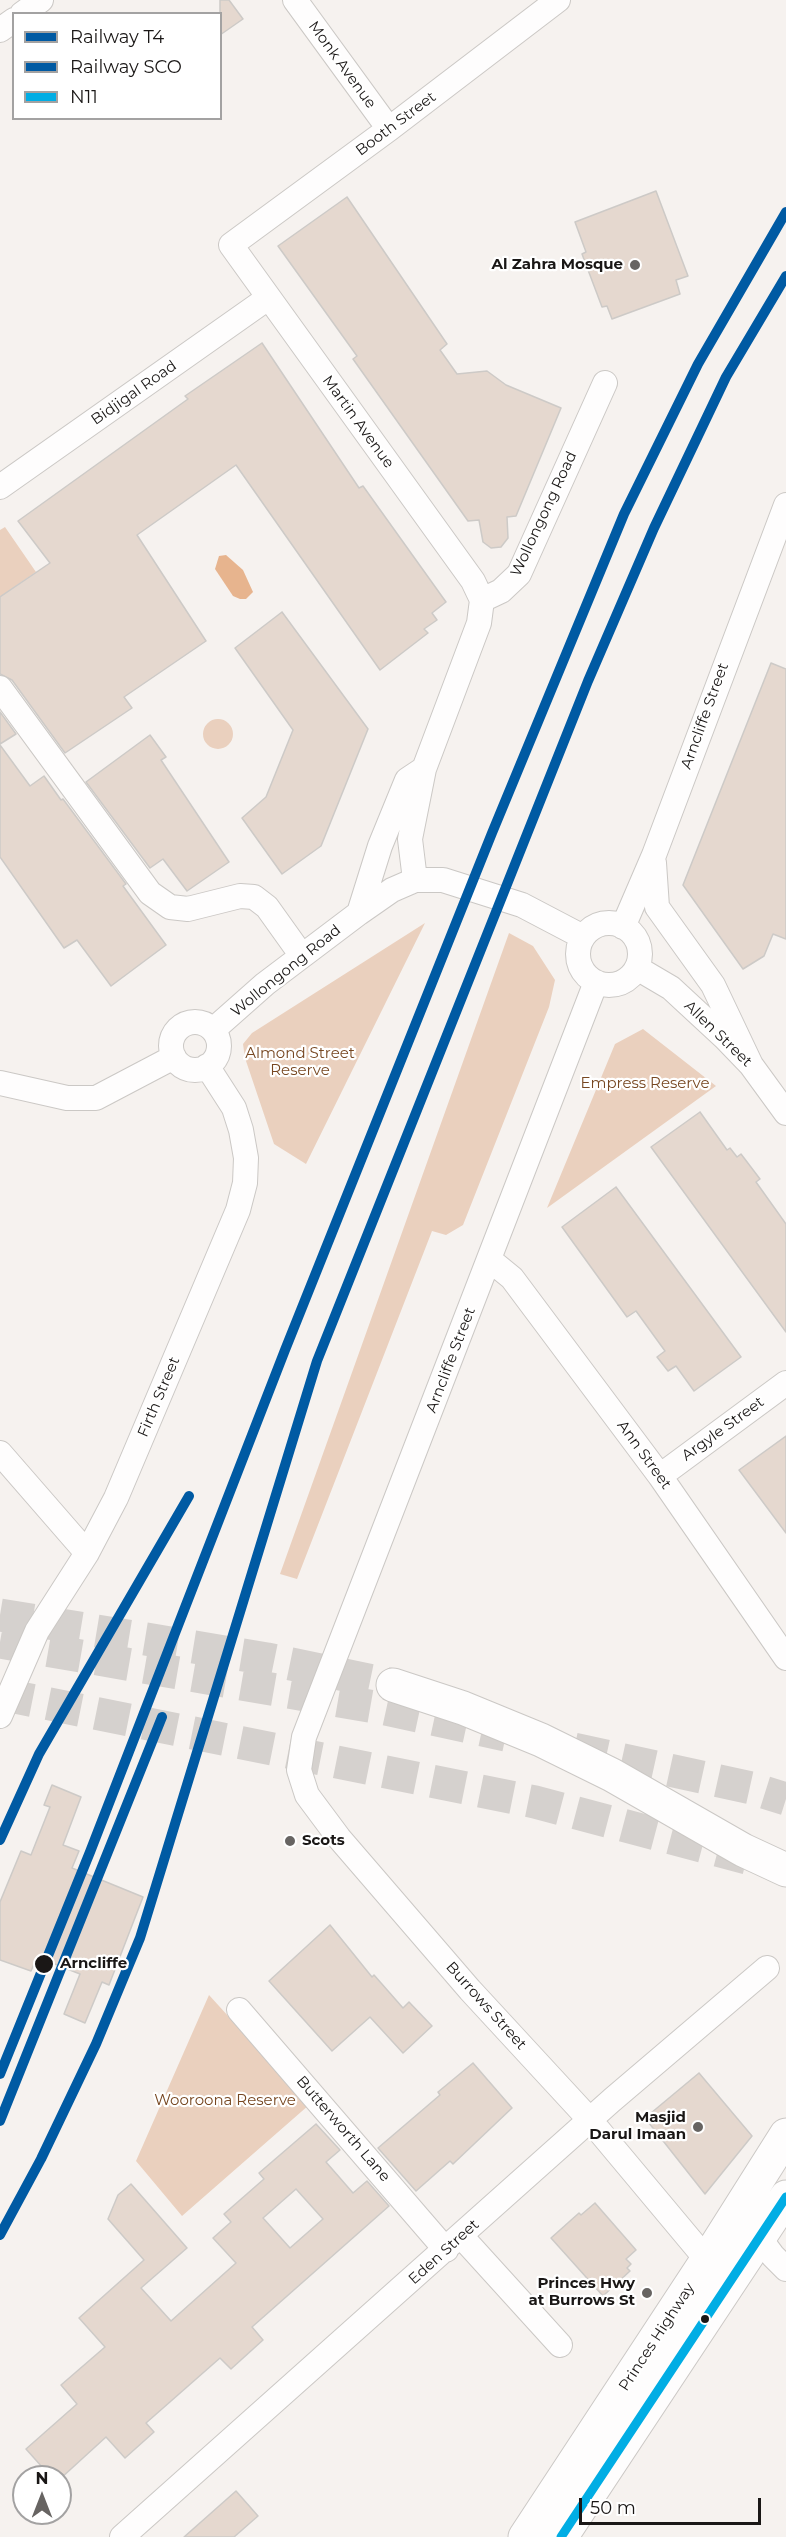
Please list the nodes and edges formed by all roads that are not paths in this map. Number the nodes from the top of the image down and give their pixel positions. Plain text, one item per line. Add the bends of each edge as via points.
1 (40, 0) edge
2 (295, 0) edge
3 (558, 0) edge
4 (25, 12) edge
5 (389, 129) junction
6 (231, 245) joint
7 (268, 298) junction
8 (605, 383) dead end
9 (0, 487) edge
10 (786, 505) edge
11 (482, 600) junction
12 (0, 688) edge
13 (424, 769) junction
14 (654, 855) junction
15 (416, 880) junction
16 (359, 913) junction
17 (623, 927) junction
18 (583, 937) junction
19 (302, 956) junction
20 (637, 968) junction
21 (596, 982) junction
22 (213, 1030) junction
23 (174, 1057) junction
24 (751, 1065) junction
25 (207, 1066) junction
26 (0, 1083) edge
27 (786, 1113) edge
28 (490, 1260) junction
29 (786, 1383) edge
30 (0, 1453) edge
31 (660, 1476) junction
32 (87, 1553) junction
33 (786, 1658) edge
34 (393, 1685) tunnel mouth
35 (0, 1716) edge
36 (304, 1737) joint
37 (743, 1850) junction
38 (786, 1870) edge
39 (786, 1882) edge
40 (766, 1968) dead end
41 (239, 2010) dead end
42 (590, 2120) junction
43 (786, 2135) edge
44 (786, 2197) edge
45 (759, 2237) junction
46 (454, 2243) junction
47 (707, 2260) junction
48 (786, 2269) edge
49 (704, 2320) junction
50 (560, 2345) dead end
51 (122, 2537) edge
52 (525, 2537) edge
53 (561, 2537) edge

1 - 4 street
2 - 5 street, Monk Avenue
3 - 5 street, Booth Street
5 - 6 street, Booth Street
6 - 7 street, Martin Avenue
7 - 9 street, Bidjigal Road
7 - 11 street, Martin Avenue via 473,581
8 - 11 street, Wollongong Road via 519,574 501,591
10 - 14 street, Arncliffe Street
11 - 13 street via 479,622
12 - 19 street via 150,893 170,907 188,909 240,896 254,897 267,907
13 - 15 street via 410,839
13 - 16 street via 407,780
14 - 17 street, Arncliffe Street
14 - 24 street via 657,907 713,985
15 - 16 street, Wollongong Road via 392,890
15 - 18 street via 443,880 522,905
16 - 19 street, Wollongong Road
17 - 18 street via 597,925
17 - 20 street via 636,940
18 - 21 street via 579,962
19 - 22 street, Wollongong Road
20 - 21 street via 623,981
20 - 24 street, Allen Street via 671,988
21 - 28 street, Arncliffe Street
22 - 23 street via 192,1022 178,1029 171,1042
22 - 25 street via 219,1049
23 - 25 street via 192,1070
23 - 26 street via 96,1098 67,1098
24 - 27 street, Allen Street
25 - 32 street, Firth Street via 234,1108 246,1158 245,1183 130,1466
28 - 31 street, Ann Street via 512,1278
28 - 36 street, Arncliffe Street
29 - 31 street, Argyle Street
30 - 32 street
31 - 33 street, Ann Street
32 - 35 street, Firth Street via 37,1631
34 - 37 highway via 541,1740 612,1775
36 - 42 street, Burrows Street via 299,1759 302,1784 333,1829 470,1990
37 - 38 highway
37 - 39 highway
40 - 42 street, Eden Street
41 - 46 street, Butterworth Lane
42 - 46 street, Eden Street
42 - 47 street, Burrows Street
43 - 47 highway, Princes Highway
44 - 45 highway, Princes Highway
45 - 48 street
45 - 49 highway, Princes Highway
46 - 50 street, Butterworth Lane
46 - 51 street, Eden Street
47 - 49 street via 712,2283
47 - 52 highway, Princes Highway
49 - 53 highway, Princes Highway

